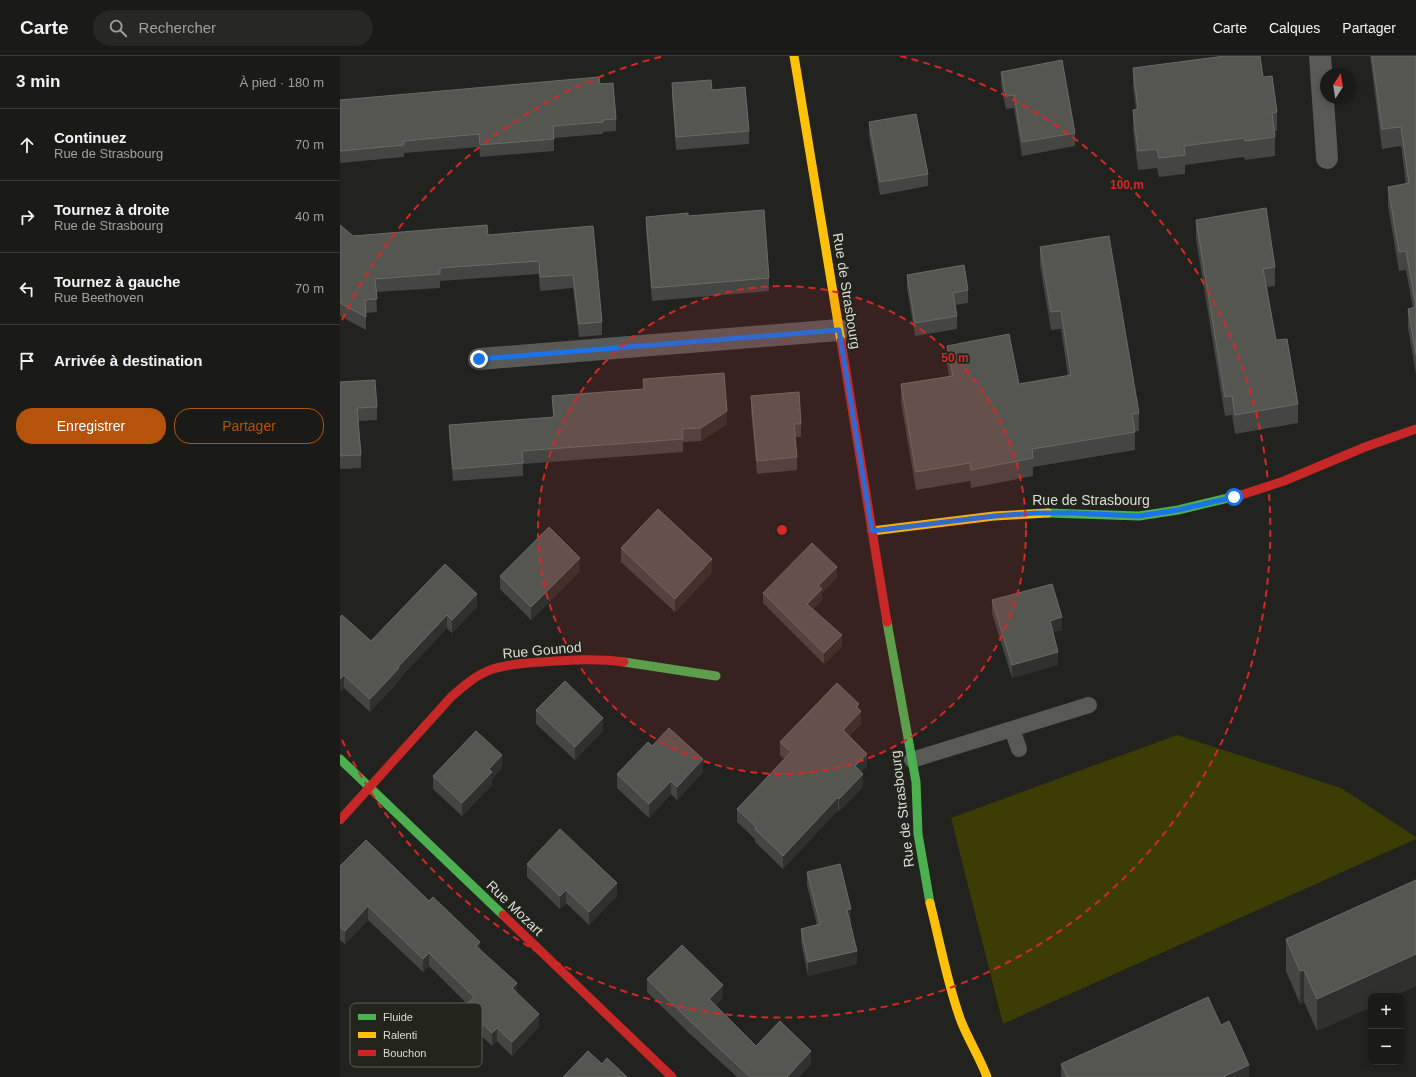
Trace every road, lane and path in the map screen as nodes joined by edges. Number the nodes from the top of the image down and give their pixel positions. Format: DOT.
graph roads {
  1 [pos="794,56"];
  2 [pos="1320,56"];
  3 [pos="1327,158"];
  4 [pos="839,330"];
  5 [pos="479,359"];
  6 [pos="1416,429"];
  7 [pos="872,531"];
  8 [pos="716,676"];
  9 [pos="1089,705"];
  10 [pos="1012,729"];
  11 [pos="1020,749"];
  12 [pos="340,759"];
  13 [pos="912,760"];
  14 [pos="370,788"];
  15 [pos="340,820"];
  16 [pos="672,1077"];
  17 [pos="988,1077"];
  1 -- 4 [label="street, Rue de Strasbourg"];
  2 -- 3 [label="street"];
  4 -- 5 [label="street"];
  4 -- 7 [label="street, Rue de Strasbourg"];
  6 -- 7 [label="street, Rue de Strasbourg"];
  7 -- 13 [label="street, Rue de Strasbourg"];
  8 -- 14 [label="street, Rue Gounod"];
  9 -- 10 [label="lane"];
  10 -- 11 [label="lane"];
  10 -- 13 [label="lane"];
  12 -- 14 [label="street, Rue Mozart"];
  13 -- 17 [label="street, Rue de Strasbourg"];
  14 -- 15 [label="street, Rue Gounod"];
  14 -- 16 [label="street, Rue Mozart"];
}
